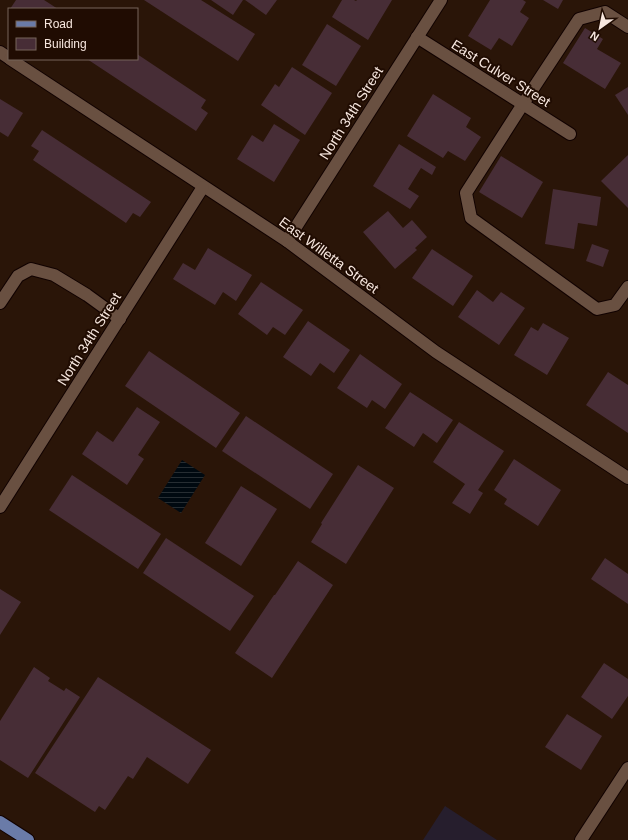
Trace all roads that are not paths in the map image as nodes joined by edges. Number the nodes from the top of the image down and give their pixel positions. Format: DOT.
graph roads {
  1 [pos="440,0"];
  2 [pos="628,27"];
  3 [pos="417,37"];
  4 [pos="12,60"];
  5 [pos="523,104"];
  6 [pos="570,134"];
  7 [pos="203,187"];
  8 [pos="287,241"];
  9 [pos="628,286"];
  10 [pos="0,303"];
  11 [pos="120,319"];
  12 [pos="628,478"];
  13 [pos="0,507"];
  14 [pos="626,776"];
  15 [pos="0,822"];
  16 [pos="28,840"];
  17 [pos="581,840"];
  1 -- 3 [label="street, North 34th Street"];
  2 -- 5 [label="street"];
  3 -- 5 [label="street, East Culver Street"];
  3 -- 8 [label="street, North 34th Street"];
  4 -- 7 [label="street, East Willetta Street"];
  5 -- 6 [label="street, East Culver Street"];
  5 -- 9 [label="street"];
  7 -- 8 [label="street, East Willetta Street"];
  7 -- 11 [label="street, North 34th Street"];
  8 -- 12 [label="street, East Willetta Street"];
  10 -- 11 [label="street"];
  11 -- 13 [label="street, North 34th Street"];
  14 -- 17 [label="street"];
  15 -- 16 [label="main road"];
}
